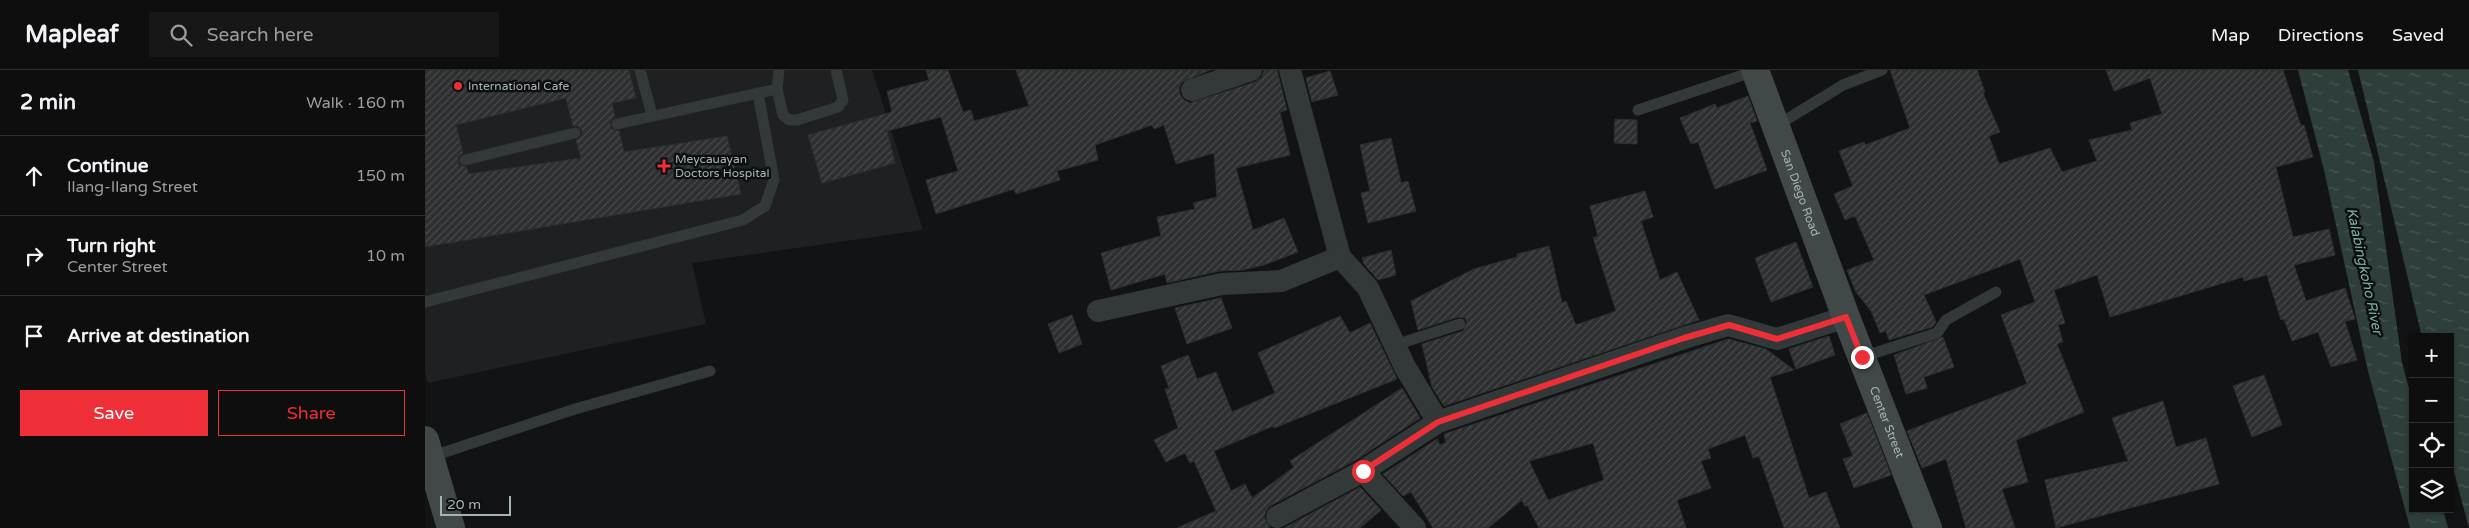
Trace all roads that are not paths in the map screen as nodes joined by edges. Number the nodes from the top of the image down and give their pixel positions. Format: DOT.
graph roads {
  1 [pos="640,70"];
  2 [pos="779,70"];
  3 [pos="836,70"];
  4 [pos="1251,70"];
  5 [pos="1290,70"];
  6 [pos="1755,70"];
  7 [pos="1882,70"];
  8 [pos="777,89"];
  9 [pos="1192,90"];
  10 [pos="758,93"];
  11 [pos="1638,110"];
  12 [pos="652,116"];
  13 [pos="617,124"];
  14 [pos="1775,127"];
  15 [pos="575,134"];
  16 [pos="465,160"];
  17 [pos="1340,257"];
  18 [pos="1996,292"];
  19 [pos="425,302"];
  20 [pos="1098,311"];
  21 [pos="1846,317"];
  22 [pos="1460,324"];
  23 [pos="1395,345"];
  24 [pos="1862,357"];
  25 [pos="710,371"];
  26 [pos="1438,422"];
  27 [pos="427,448"];
  28 [pos="1363,471"];
  29 [pos="1277,517"];
  30 [pos="451,528"];
  31 [pos="1415,528"];
  32 [pos="1928,528"];
  1 -- 12 [label="lane"];
  2 -- 8 [label="lane"];
  3 -- 8 [label="lane"];
  4 -- 9 [label="street"];
  5 -- 17 [label="street"];
  6 -- 11 [label="lane"];
  6 -- 14 [label="street, San Diego Road"];
  7 -- 14 [label="lane"];
  8 -- 10 [label="lane"];
  10 -- 12 [label="lane"];
  10 -- 19 [label="lane"];
  12 -- 13 [label="lane"];
  14 -- 21 [label="street, San Diego Road"];
  15 -- 16 [label="lane"];
  17 -- 20 [label="street"];
  17 -- 23 [label="street"];
  18 -- 24 [label="lane"];
  21 -- 24 [label="street, Center Street"];
  21 -- 26 [label="street"];
  22 -- 23 [label="lane"];
  23 -- 26 [label="street"];
  24 -- 32 [label="street, Center Street"];
  25 -- 27 [label="lane"];
  26 -- 28 [label="street"];
  27 -- 30 [label="street"];
  28 -- 29 [label="street"];
  28 -- 31 [label="street"];
}
